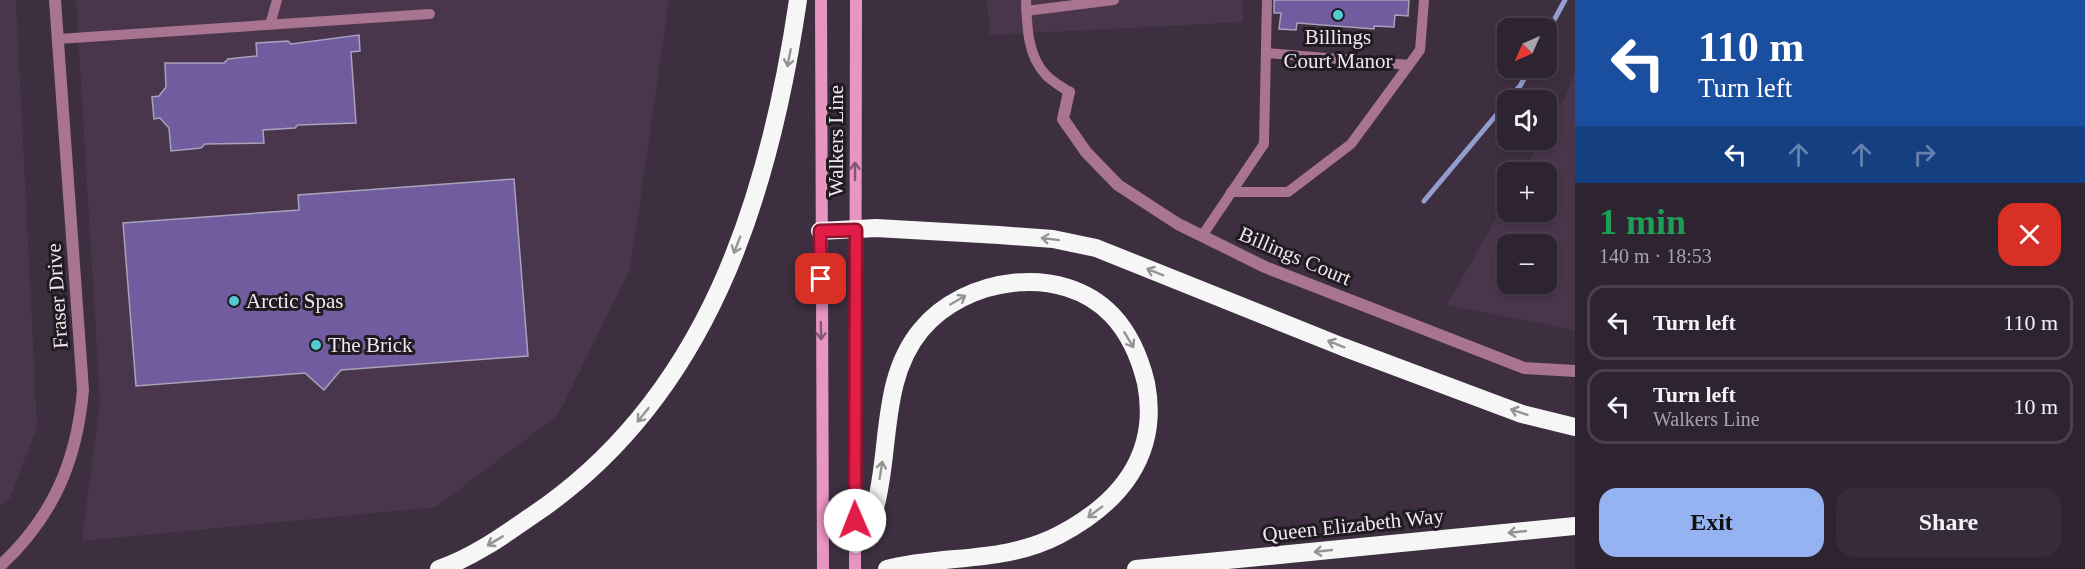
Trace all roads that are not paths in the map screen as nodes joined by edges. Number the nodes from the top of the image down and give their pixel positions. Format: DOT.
graph roads {
  1 [pos="55,0"];
  2 [pos="277,0"];
  3 [pos="798,0"];
  4 [pos="821,0"];
  5 [pos="856,0"];
  6 [pos="1114,0"];
  7 [pos="1267,0"];
  8 [pos="1424,0"];
  9 [pos="1026,5"];
  10 [pos="430,14"];
  11 [pos="270,25"];
  12 [pos="58,39"];
  13 [pos="1266,53"];
  14 [pos="1409,66"];
  15 [pos="1069,92"];
  16 [pos="1231,192"];
  17 [pos="856,230"];
  18 [pos="820,231"];
  19 [pos="1202,236"];
  20 [pos="1575,371"];
  21 [pos="1575,427"];
  22 [pos="1575,526"];
  23 [pos="856,543"];
  24 [pos="0,566"];
  25 [pos="439,569"];
  26 [pos="823,569"];
  27 [pos="855,569"];
  28 [pos="887,569"];
  29 [pos="1136,569"];
  1 -- 12 [label="street, Fraser Drive"];
  2 -- 11 [label="lane"];
  3 -- 25 [label="highway, one-way"];
  4 -- 18 [label="main road, Walkers Line"];
  17 -- 5 [label="main road, Walkers Line, one-way"];
  6 -- 9 [label="lane"];
  7 -- 13 [label="lane"];
  8 -- 14 [label="lane"];
  9 -- 15 [label="lane"];
  10 -- 11 [label="lane"];
  11 -- 12 [label="lane"];
  12 -- 24 [label="street, Fraser Drive"];
  13 -- 14 [label="lane"];
  13 -- 16 [label="lane"];
  14 -- 16 [label="lane"];
  15 -- 19 [label="street, Billings Court"];
  16 -- 19 [label="lane"];
  17 -- 18 [label="highway"];
  21 -- 17 [label="highway, one-way"];
  17 -- 23 [label="main road, Walkers Line"];
  18 -- 26 [label="main road, Walkers Line, one-way"];
  19 -- 20 [label="street, Billings Court"];
  22 -- 29 [label="highway, Queen Elizabeth Way, one-way"];
  23 -- 27 [label="main road, Walkers Line"];
  23 -- 28 [label="highway, one-way"];
}
